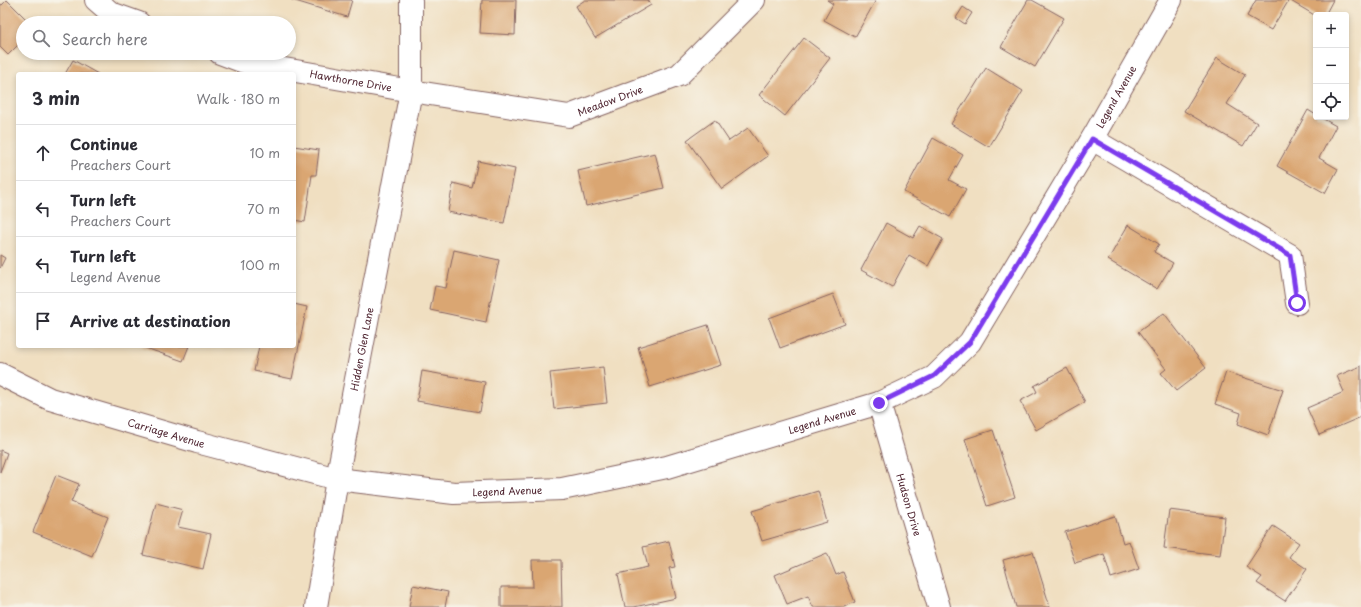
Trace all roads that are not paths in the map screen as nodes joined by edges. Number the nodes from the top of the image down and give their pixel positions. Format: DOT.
graph roads {
  1 [pos="96,0"];
  2 [pos="411,0"];
  3 [pos="754,0"];
  4 [pos="1171,0"];
  5 [pos="119,16"];
  6 [pos="239,60"];
  7 [pos="411,91"];
  8 [pos="1092,139"];
  9 [pos="1297,303"];
  10 [pos="0,374"];
  11 [pos="879,403"];
  12 [pos="337,479"];
  13 [pos="316,607"];
  14 [pos="939,607"];
  1 -- 5 [label="street"];
  2 -- 7 [label="street, Hidden Glen Lane"];
  3 -- 7 [label="street, Meadow Drive"];
  4 -- 8 [label="street, Legend Avenue"];
  6 -- 7 [label="street, Hawthorne Drive"];
  7 -- 12 [label="street, Hidden Glen Lane"];
  8 -- 9 [label="street"];
  8 -- 11 [label="street, Legend Avenue"];
  10 -- 12 [label="street, Carriage Avenue"];
  11 -- 12 [label="street, Legend Avenue"];
  11 -- 14 [label="street, Hudson Drive"];
  12 -- 13 [label="street, Hidden Glen Lane"];
}
